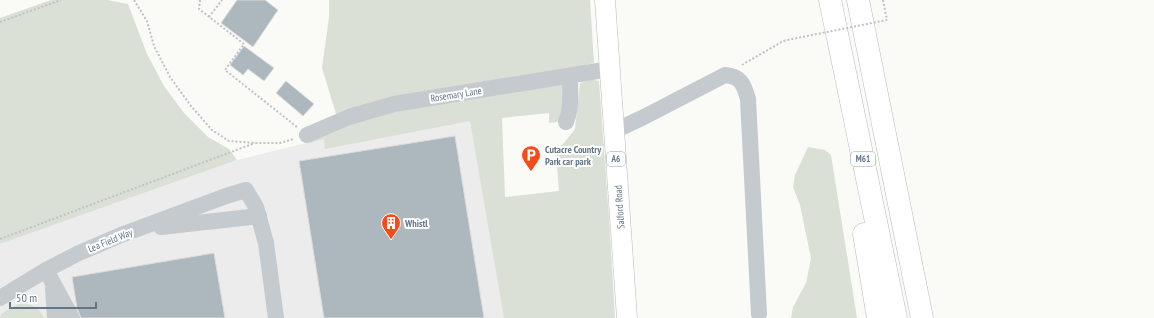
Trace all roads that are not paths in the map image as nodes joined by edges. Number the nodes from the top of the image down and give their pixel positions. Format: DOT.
graph roads {
  1 [pos="605,0"];
  2 [pos="858,0"];
  3 [pos="831,5"];
  4 [pos="610,69"];
  5 [pos="570,76"];
  6 [pos="566,122"];
  7 [pos="883,124"];
  8 [pos="614,131"];
  9 [pos="307,136"];
  10 [pos="259,216"];
  11 [pos="135,230"];
  12 [pos="50,276"];
  13 [pos="0,298"];
  14 [pos="759,314"];
  15 [pos="56,318"];
  16 [pos="72,318"];
  17 [pos="276,318"];
  18 [pos="627,318"];
  19 [pos="878,318"];
  20 [pos="896,318"];
  21 [pos="922,318"];
  22 [pos="936,318"];
  1 -- 4 [label="main road, Salford Road / A6"];
  2 -- 7 [label="highway, M61"];
  3 -- 19 [label="highway, M61"];
  3 -- 20 [label="highway, M61"];
  4 -- 5 [label="lane, Rosemary Lane"];
  4 -- 8 [label="main road, Salford Road / A6"];
  5 -- 6 [label="lane"];
  5 -- 9 [label="lane, Rosemary Lane"];
  7 -- 21 [label="highway, M61"];
  7 -- 22 [label="highway, M61"];
  8 -- 14 [label="lane"];
  8 -- 18 [label="main road, Salford Road / A6"];
  10 -- 11 [label="lane"];
  10 -- 11 [label="lane, Lea Field Way"];
  10 -- 17 [label="lane"];
  11 -- 12 [label="lane, Lea Field Way"];
  12 -- 13 [label="lane, Lea Field Way"];
  12 -- 15 [label="lane"];
  12 -- 16 [label="lane"];
}
